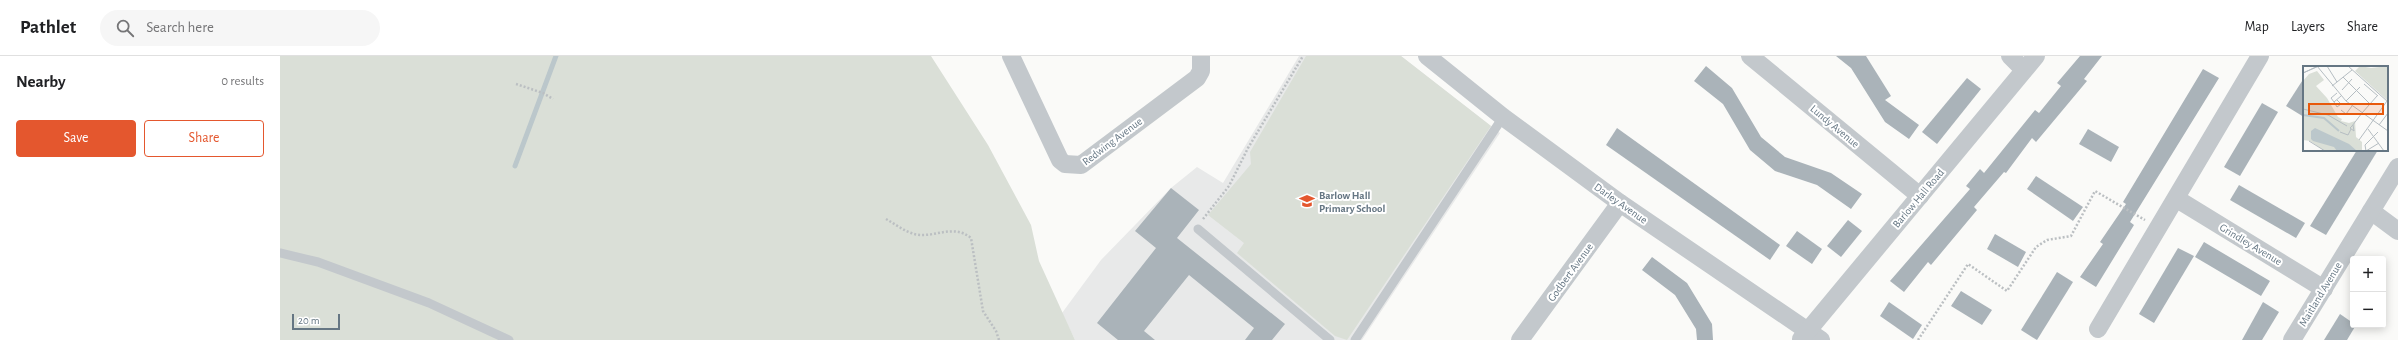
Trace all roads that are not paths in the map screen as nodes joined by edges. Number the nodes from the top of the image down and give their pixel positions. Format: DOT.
graph roads {
  1 [pos="1012,56"];
  2 [pos="1201,56"];
  3 [pos="1427,56"];
  4 [pos="1750,56"];
  5 [pos="2010,56"];
  6 [pos="2036,56"];
  7 [pos="2260,56"];
  8 [pos="2024,70"];
  9 [pos="1503,118"];
  10 [pos="2398,167"];
  11 [pos="1920,196"];
  12 [pos="2176,199"];
  13 [pos="1620,203"];
  14 [pos="2371,211"];
  15 [pos="1200,225"];
  16 [pos="2398,231"];
  17 [pos="280,253"];
  18 [pos="2324,289"];
  19 [pos="2098,329"];
  20 [pos="1810,337"];
  21 [pos="510,340"];
  22 [pos="1330,340"];
  23 [pos="1355,340"];
  24 [pos="1520,340"];
  25 [pos="2292,340"];
  1 -- 2 [label="street, Redwing Avenue"];
  3 -- 9 [label="street, Darley Avenue"];
  4 -- 11 [label="street, Lundy Avenue"];
  5 -- 8 [label="street"];
  6 -- 8 [label="street, Barlow Hall Road"];
  7 -- 12 [label="street"];
  8 -- 11 [label="street, Barlow Hall Road"];
  9 -- 13 [label="street, Darley Avenue"];
  9 -- 23 [label="lane"];
  10 -- 14 [label="street, Maitland Avenue"];
  11 -- 20 [label="street, Barlow Hall Road"];
  12 -- 18 [label="street, Grindley Avenue"];
  12 -- 19 [label="street"];
  13 -- 20 [label="street, Darley Avenue"];
  13 -- 24 [label="street, Godbert Avenue"];
  14 -- 16 [label="street"];
  14 -- 18 [label="street, Maitland Avenue"];
  15 -- 22 [label="lane"];
  17 -- 21 [label="lane"];
  18 -- 25 [label="street, Maitland Avenue"];
}
